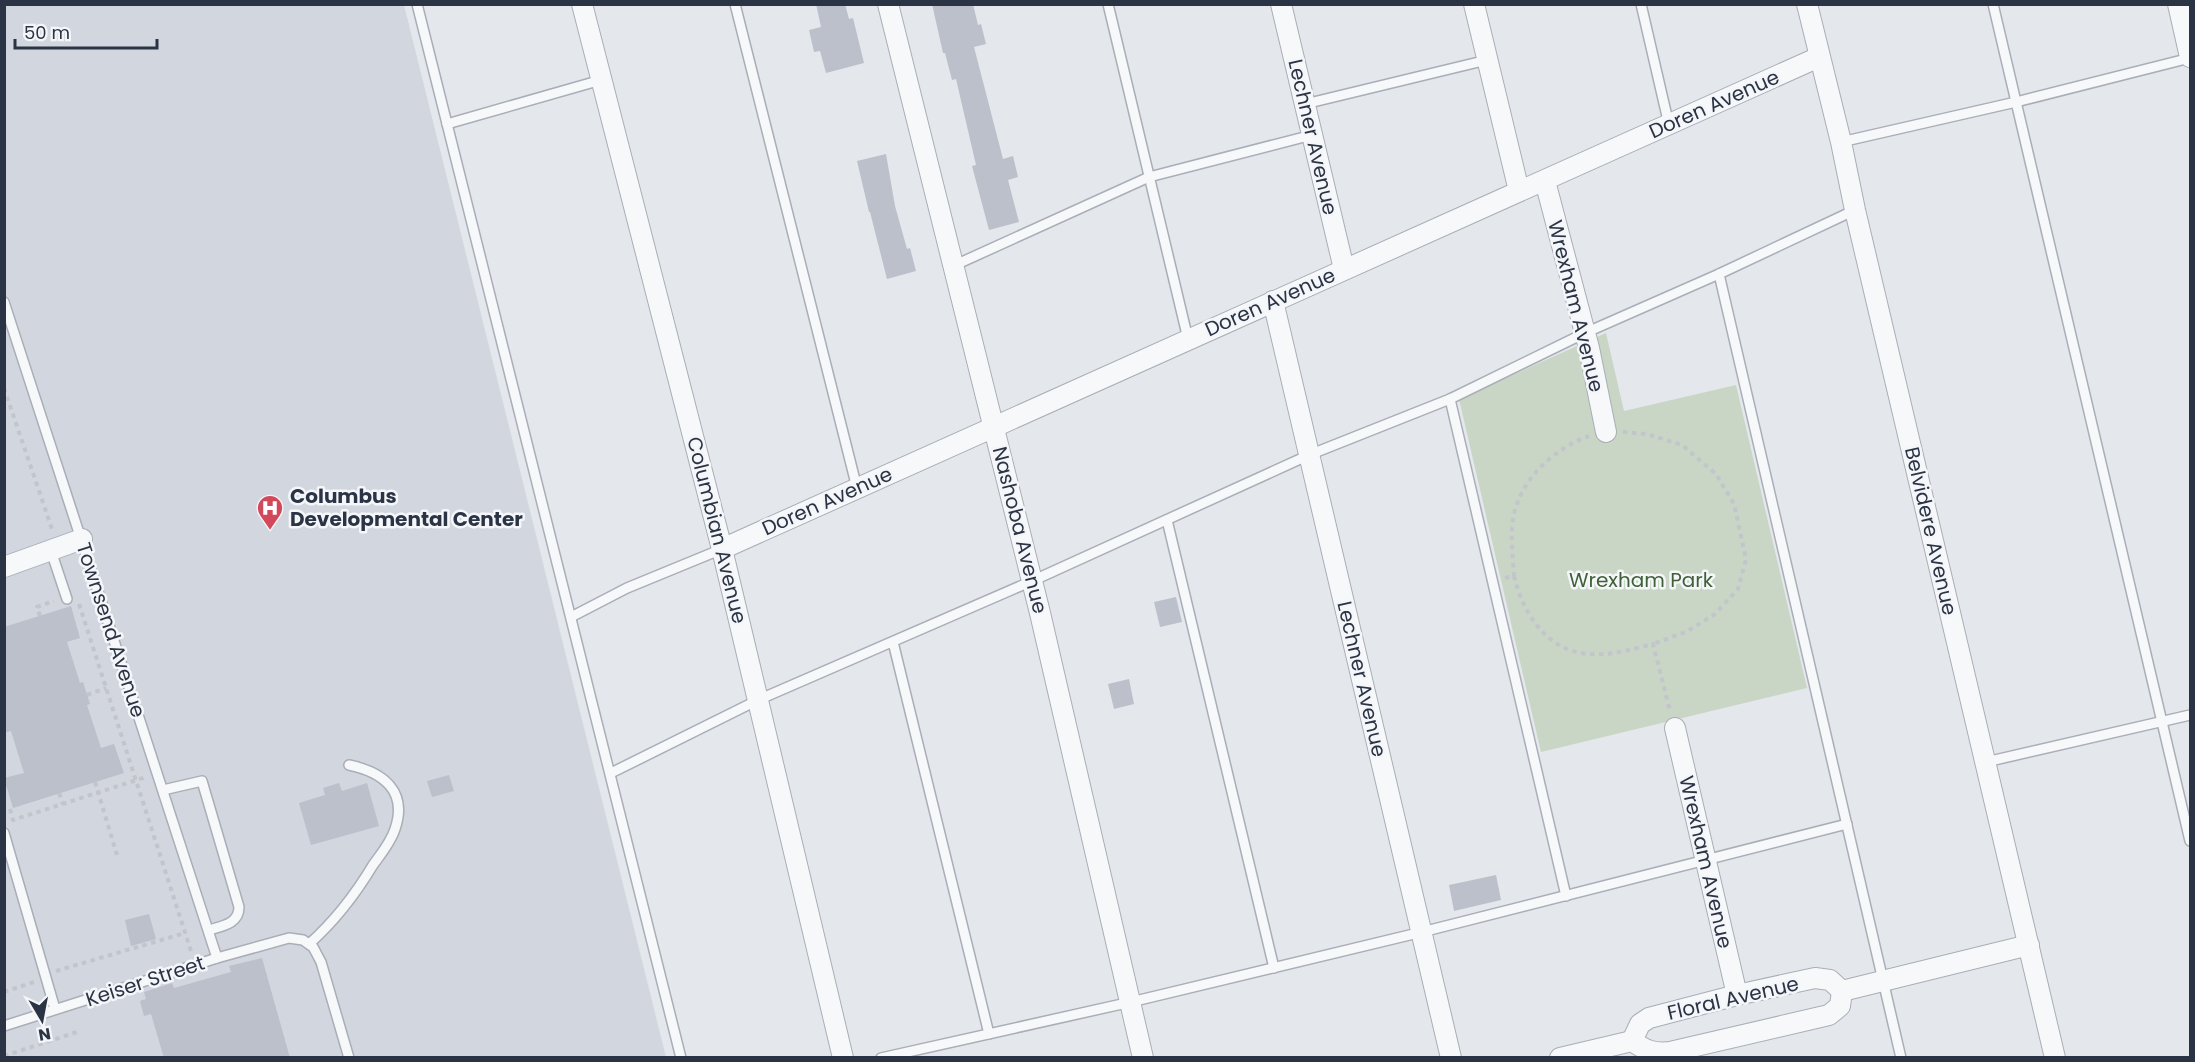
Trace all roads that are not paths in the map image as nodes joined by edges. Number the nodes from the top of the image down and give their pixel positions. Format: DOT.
graph roads {
  1 [pos="417,4"];
  2 [pos="582,4"];
  3 [pos="735,4"];
  4 [pos="888,4"];
  5 [pos="1107,4"];
  6 [pos="1281,4"];
  7 [pos="1474,4"];
  8 [pos="1641,4"];
  9 [pos="1807,4"];
  10 [pos="1993,4"];
  11 [pos="2178,4"];
  12 [pos="1819,57"];
  13 [pos="2190,57"];
  14 [pos="1487,60"];
  15 [pos="602,80"];
  16 [pos="2016,102"];
  17 [pos="1305,104"];
  18 [pos="447,124"];
  19 [pos="1669,125"];
  20 [pos="1312,135"];
  21 [pos="1841,142"];
  22 [pos="1149,177"];
  23 [pos="1545,181"];
  24 [pos="1519,191"];
  25 [pos="1855,210"];
  26 [pos="953,266"];
  27 [pos="1344,268"];
  28 [pos="1719,274"];
  29 [pos="1273,301"];
  30 [pos="4,302"];
  31 [pos="1585,333"];
  32 [pos="1188,339"];
  33 [pos="1450,399"];
  34 [pos="994,426"];
  35 [pos="1606,432"];
  36 [pos="1309,455"];
  37 [pos="857,488"];
  38 [pos="1167,520"];
  39 [pos="82,539"];
  40 [pos="55,549"];
  41 [pos="722,549"];
  42 [pos="4,567"];
  43 [pos="1032,581"];
  44 [pos="71,597"];
  45 [pos="571,616"];
  46 [pos="893,642"];
  47 [pos="758,700"];
  48 [pos="2190,715"];
  49 [pos="2162,722"];
  50 [pos="1675,728"];
  51 [pos="1986,762"];
  52 [pos="349,765"];
  53 [pos="611,773"];
  54 [pos="164,790"];
  55 [pos="1847,824"];
  56 [pos="4,833"];
  57 [pos="2190,841"];
  58 [pos="1705,860"];
  59 [pos="1566,896"];
  60 [pos="208,930"];
  61 [pos="1422,932"];
  62 [pos="309,944"];
  63 [pos="2029,945"];
  64 [pos="217,958"];
  65 [pos="1274,968"];
  66 [pos="1883,981"];
  67 [pos="1842,991"];
  68 [pos="1737,995"];
  69 [pos="1131,1002"];
  70 [pos="55,1010"];
  71 [pos="4,1026"];
  72 [pos="989,1034"];
  73 [pos="1632,1041"];
  74 [pos="349,1058"];
  75 [pos="681,1058"];
  76 [pos="843,1058"];
  77 [pos="880,1058"];
  78 [pos="1143,1058"];
  79 [pos="1451,1058"];
  80 [pos="1560,1058"];
  81 [pos="1901,1058"];
  82 [pos="2055,1058"];
  1 -- 18 [label="lane"];
  2 -- 15 [label="street, Columbian Avenue"];
  3 -- 37 [label="lane"];
  4 -- 26 [label="street, Nashoba Avenue"];
  5 -- 22 [label="lane"];
  6 -- 17 [label="street, Lechner Avenue"];
  7 -- 14 [label="street"];
  8 -- 19 [label="lane"];
  9 -- 12 [label="street, Belvidere Avenue"];
  10 -- 16 [label="lane"];
  11 -- 13 [label="street"];
  12 -- 19 [label="street, Doren Avenue"];
  12 -- 21 [label="street, Belvidere Avenue"];
  13 -- 16 [label="lane"];
  14 -- 17 [label="lane"];
  14 -- 24 [label="street"];
  15 -- 18 [label="lane"];
  15 -- 41 [label="street, Columbian Avenue"];
  16 -- 21 [label="lane"];
  16 -- 49 [label="lane"];
  17 -- 20 [label="street, Lechner Avenue"];
  18 -- 45 [label="lane"];
  19 -- 23 [label="street, Doren Avenue"];
  20 -- 22 [label="lane"];
  20 -- 27 [label="street, Lechner Avenue"];
  21 -- 25 [label="street, Belvidere Avenue"];
  22 -- 26 [label="lane"];
  22 -- 32 [label="lane"];
  23 -- 24 [label="street, Doren Avenue"];
  23 -- 31 [label="street, Wrexham Avenue"];
  24 -- 27 [label="street, Doren Avenue"];
  25 -- 28 [label="lane"];
  25 -- 51 [label="street, Belvidere Avenue"];
  26 -- 34 [label="street, Nashoba Avenue"];
  27 -- 29 [label="street, Doren Avenue"];
  28 -- 31 [label="lane"];
  28 -- 55 [label="lane"];
  29 -- 32 [label="street, Doren Avenue"];
  29 -- 36 [label="street, Lechner Avenue"];
  30 -- 39 [label="lane, Townsend Avenue"];
  31 -- 33 [label="lane"];
  31 -- 35 [label="street, Wrexham Avenue"];
  32 -- 34 [label="street, Doren Avenue"];
  33 -- 36 [label="lane"];
  33 -- 59 [label="lane"];
  34 -- 37 [label="street, Doren Avenue"];
  34 -- 43 [label="street, Nashoba Avenue"];
  36 -- 38 [label="lane"];
  36 -- 61 [label="street, Lechner Avenue"];
  37 -- 41 [label="street, Doren Avenue"];
  38 -- 43 [label="lane"];
  38 -- 65 [label="lane"];
  39 -- 40 [label="street"];
  39 -- 54 [label="lane, Townsend Avenue"];
  40 -- 42 [label="street"];
  40 -- 44 [label="lane"];
  41 -- 45 [label="lane"];
  41 -- 47 [label="street, Columbian Avenue"];
  43 -- 46 [label="lane"];
  43 -- 69 [label="street, Nashoba Avenue"];
  45 -- 53 [label="lane"];
  46 -- 47 [label="lane"];
  46 -- 72 [label="lane"];
  47 -- 53 [label="lane"];
  47 -- 76 [label="street, Columbian Avenue"];
  48 -- 49 [label="lane"];
  49 -- 51 [label="lane"];
  49 -- 57 [label="lane"];
  50 -- 58 [label="street, Wrexham Avenue"];
  51 -- 63 [label="street, Belvidere Avenue"];
  52 -- 62 [label="lane"];
  53 -- 75 [label="lane"];
  54 -- 60 [label="lane, Townsend Avenue"];
  54 -- 60 [label="lane"];
  55 -- 58 [label="lane"];
  55 -- 66 [label="lane"];
  56 -- 70 [label="lane"];
  58 -- 59 [label="lane"];
  58 -- 68 [label="street, Wrexham Avenue"];
  59 -- 61 [label="lane"];
  60 -- 64 [label="lane, Townsend Avenue"];
  61 -- 65 [label="lane"];
  61 -- 79 [label="street, Lechner Avenue"];
  62 -- 64 [label="lane, Keiser Street"];
  62 -- 74 [label="lane"];
  63 -- 66 [label="street"];
  63 -- 82 [label="street, Belvidere Avenue"];
  64 -- 70 [label="lane, Keiser Street"];
  65 -- 69 [label="lane"];
  66 -- 67 [label="street"];
  66 -- 81 [label="lane"];
  67 -- 68 [label="street, Floral Avenue"];
  67 -- 73 [label="street, Floral Avenue"];
  68 -- 73 [label="street, Floral Avenue"];
  69 -- 72 [label="lane"];
  69 -- 78 [label="street, Nashoba Avenue"];
  70 -- 71 [label="lane, Keiser Street"];
  72 -- 77 [label="lane"];
  73 -- 80 [label="street"];
}
